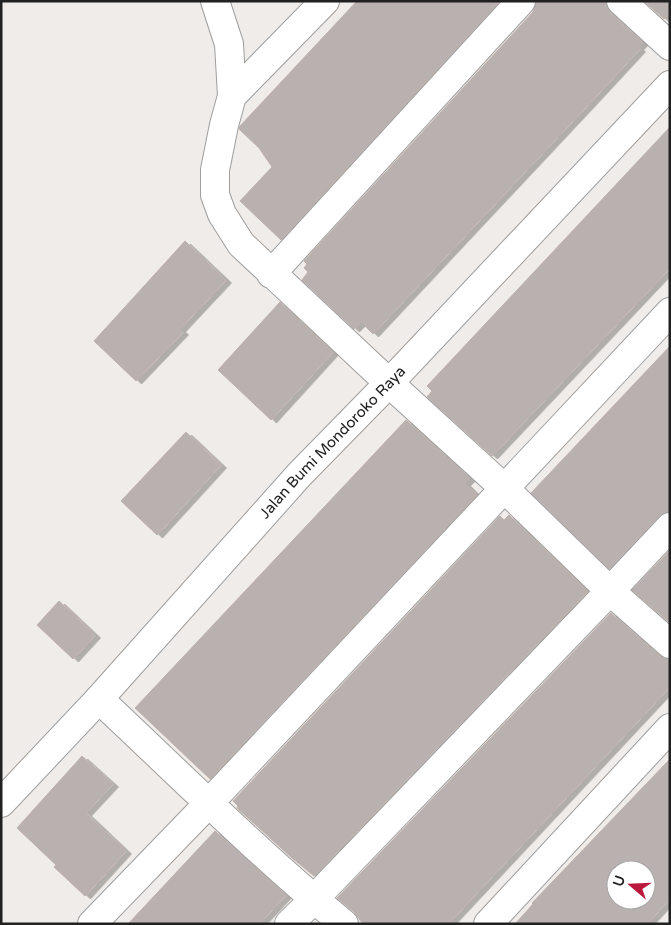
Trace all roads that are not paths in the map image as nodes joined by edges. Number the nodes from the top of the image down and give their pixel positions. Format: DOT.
graph roads {
  1 [pos="215,1"];
  2 [pos="325,1"];
  3 [pos="521,1"];
  4 [pos="621,1"];
  5 [pos="670,46"];
  6 [pos="670,85"];
  7 [pos="232,96"];
  8 [pos="271,274"];
  9 [pos="670,312"];
  10 [pos="389,383"];
  11 [pos="504,488"];
  12 [pos="670,527"];
  13 [pos="610,591"];
  14 [pos="670,644"];
  15 [pos="99,700"];
  16 [pos="670,728"];
  17 [pos="1,803"];
  18 [pos="209,803"];
  19 [pos="314,899"];
  20 [pos="92,924"];
  21 [pos="289,924"];
  22 [pos="344,924"];
  23 [pos="488,924"];
  1 -- 7 [label="street"];
  2 -- 7 [label="street"];
  3 -- 8 [label="street"];
  4 -- 5 [label="street"];
  6 -- 10 [label="street, Jalan Bumi Mondoroko Raya"];
  7 -- 8 [label="street"];
  8 -- 10 [label="street"];
  9 -- 11 [label="street"];
  10 -- 11 [label="street"];
  10 -- 15 [label="street, Jalan Bumi Mondoroko Raya"];
  11 -- 13 [label="street"];
  11 -- 18 [label="street"];
  12 -- 13 [label="street"];
  13 -- 14 [label="street"];
  13 -- 19 [label="street"];
  15 -- 17 [label="street, Jalan Bumi Mondoroko Raya"];
  15 -- 18 [label="street"];
  16 -- 23 [label="street"];
  18 -- 19 [label="street"];
  18 -- 20 [label="street"];
  19 -- 21 [label="street"];
  19 -- 22 [label="street"];
}
